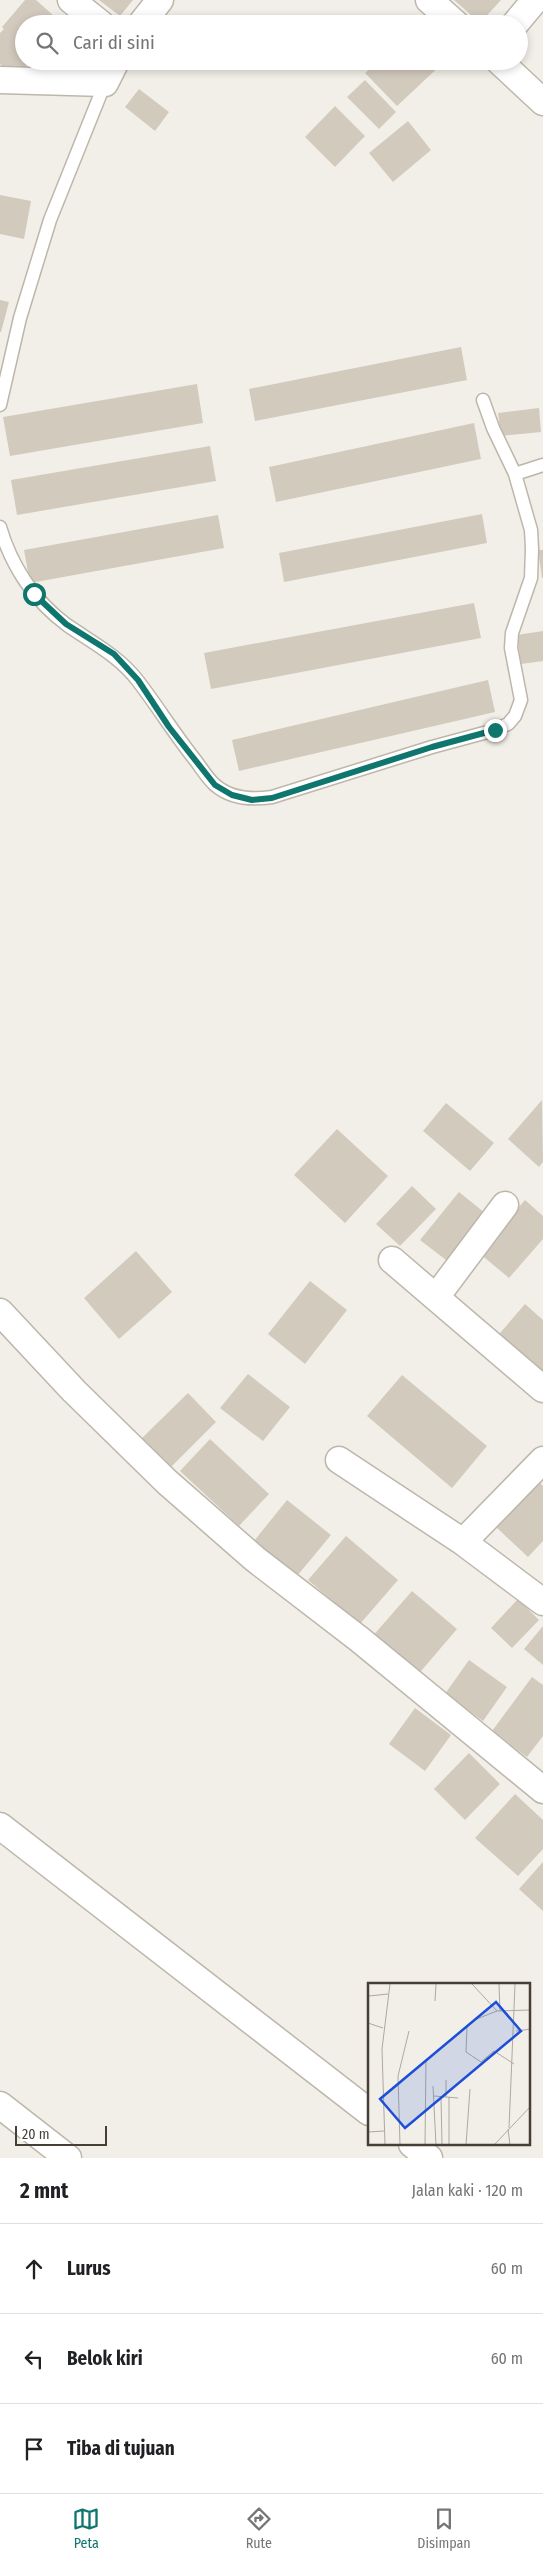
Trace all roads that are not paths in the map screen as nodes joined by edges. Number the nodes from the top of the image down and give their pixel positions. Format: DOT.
graph roads {
  1 [pos="71,0"];
  2 [pos="160,0"];
  3 [pos="429,0"];
  4 [pos="535,0"];
  5 [pos="90,15"];
  6 [pos="148,15"];
  7 [pos="446,15"];
  8 [pos="522,15"];
  9 [pos="509,70"];
  10 [pos="110,72"];
  11 [pos="0,80"];
  12 [pos="543,102"];
  13 [pos="483,400"];
  14 [pos="0,405"];
  15 [pos="543,465"];
  16 [pos="515,474"];
  17 [pos="0,527"];
  18 [pos="505,1205"];
  19 [pos="392,1260"];
  20 [pos="436,1297"];
  21 [pos="0,1312"];
  22 [pos="543,1389"];
  23 [pos="339,1460"];
  24 [pos="540,1467"];
  25 [pos="463,1542"];
  26 [pos="543,1602"];
  27 [pos="543,1790"];
  28 [pos="0,1826"];
  29 [pos="0,2105"];
  30 [pos="368,2111"];
  31 [pos="414,2146"];
  32 [pos="68,2158"];
  33 [pos="429,2158"];
  1 -- 5 [label="street"];
  2 -- 6 [label="street"];
  3 -- 7 [label="street"];
  4 -- 8 [label="street"];
  9 -- 12 [label="street"];
  10 -- 11 [label="street"];
  10 -- 14 [label="lane"];
  13 -- 16 [label="lane"];
  15 -- 16 [label="lane"];
  16 -- 17 [label="lane"];
  18 -- 20 [label="street"];
  19 -- 20 [label="street"];
  20 -- 22 [label="street"];
  21 -- 27 [label="street"];
  23 -- 25 [label="street"];
  24 -- 25 [label="street"];
  25 -- 26 [label="street"];
  28 -- 30 [label="street"];
  29 -- 32 [label="street"];
  31 -- 33 [label="street"];
}
